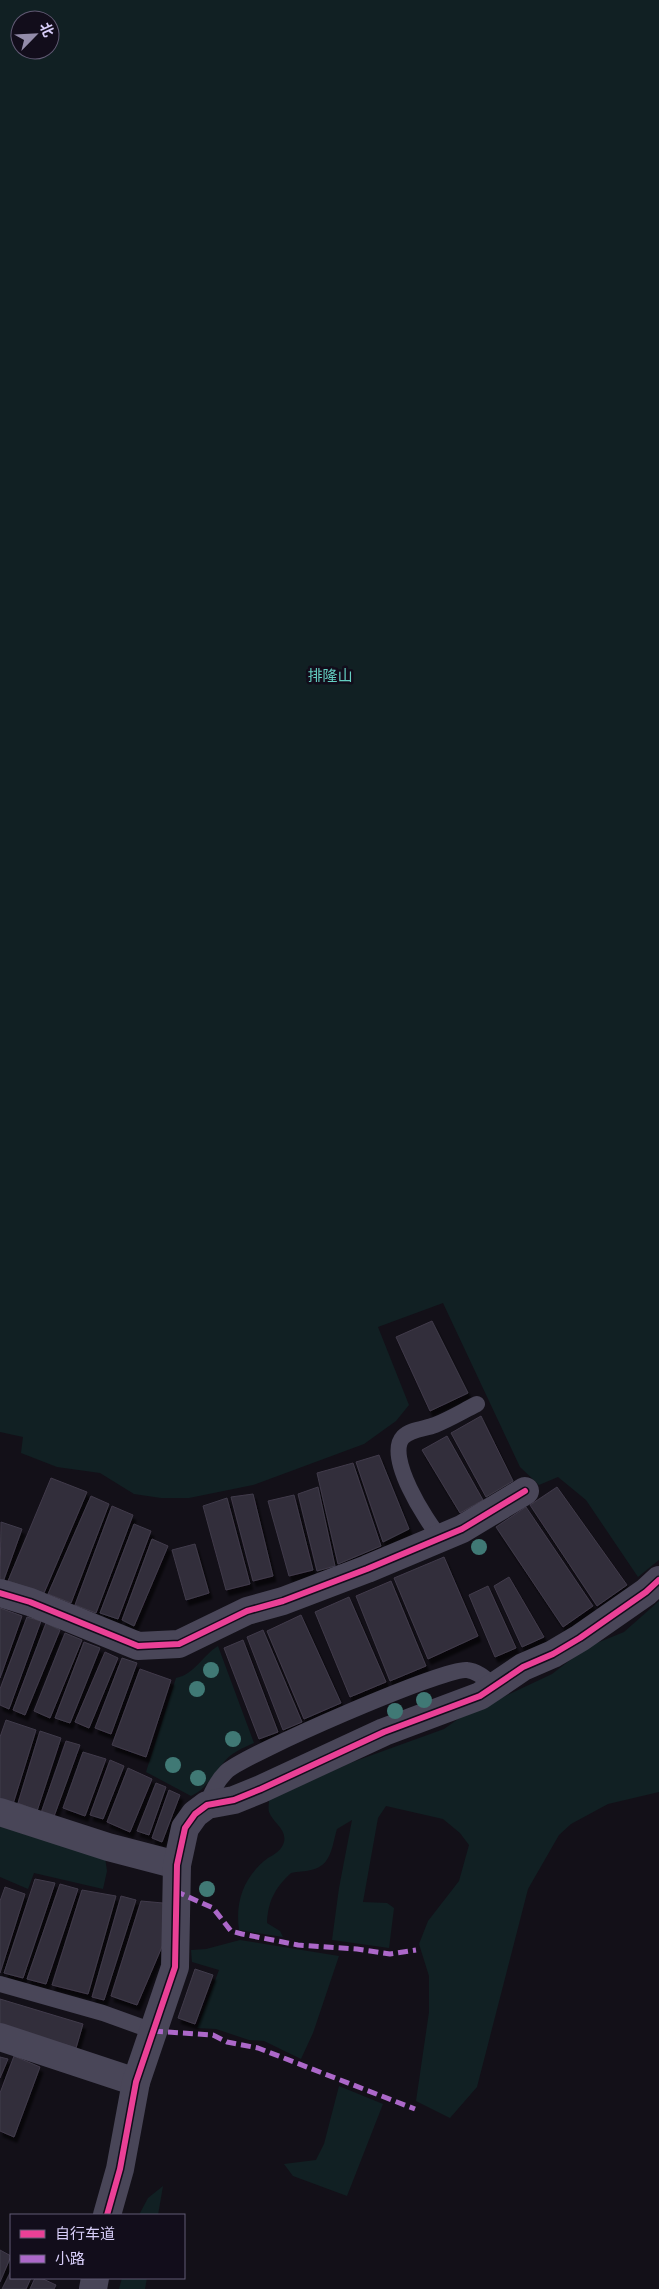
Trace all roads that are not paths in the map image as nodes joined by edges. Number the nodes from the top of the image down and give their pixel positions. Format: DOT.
graph roads {
  1 [pos="477,1404"];
  2 [pos="525,1491"];
  3 [pos="440,1538"];
  4 [pos="659,1580"];
  5 [pos="0,1593"];
  6 [pos="0,1812"];
  7 [pos="177,1865"];
  8 [pos="0,1984"];
  9 [pos="152,2031"];
  10 [pos="0,2037"];
  11 [pos="136,2082"];
  12 [pos="107,2214"];
  1 -- 3 [label="lane"];
  2 -- 3 [label="street"];
  3 -- 5 [label="street"];
  4 -- 7 [label="street"];
  6 -- 7 [label="street"];
  7 -- 9 [label="street"];
  8 -- 9 [label="lane"];
  9 -- 11 [label="street"];
  10 -- 11 [label="street"];
  11 -- 12 [label="street"];
}
